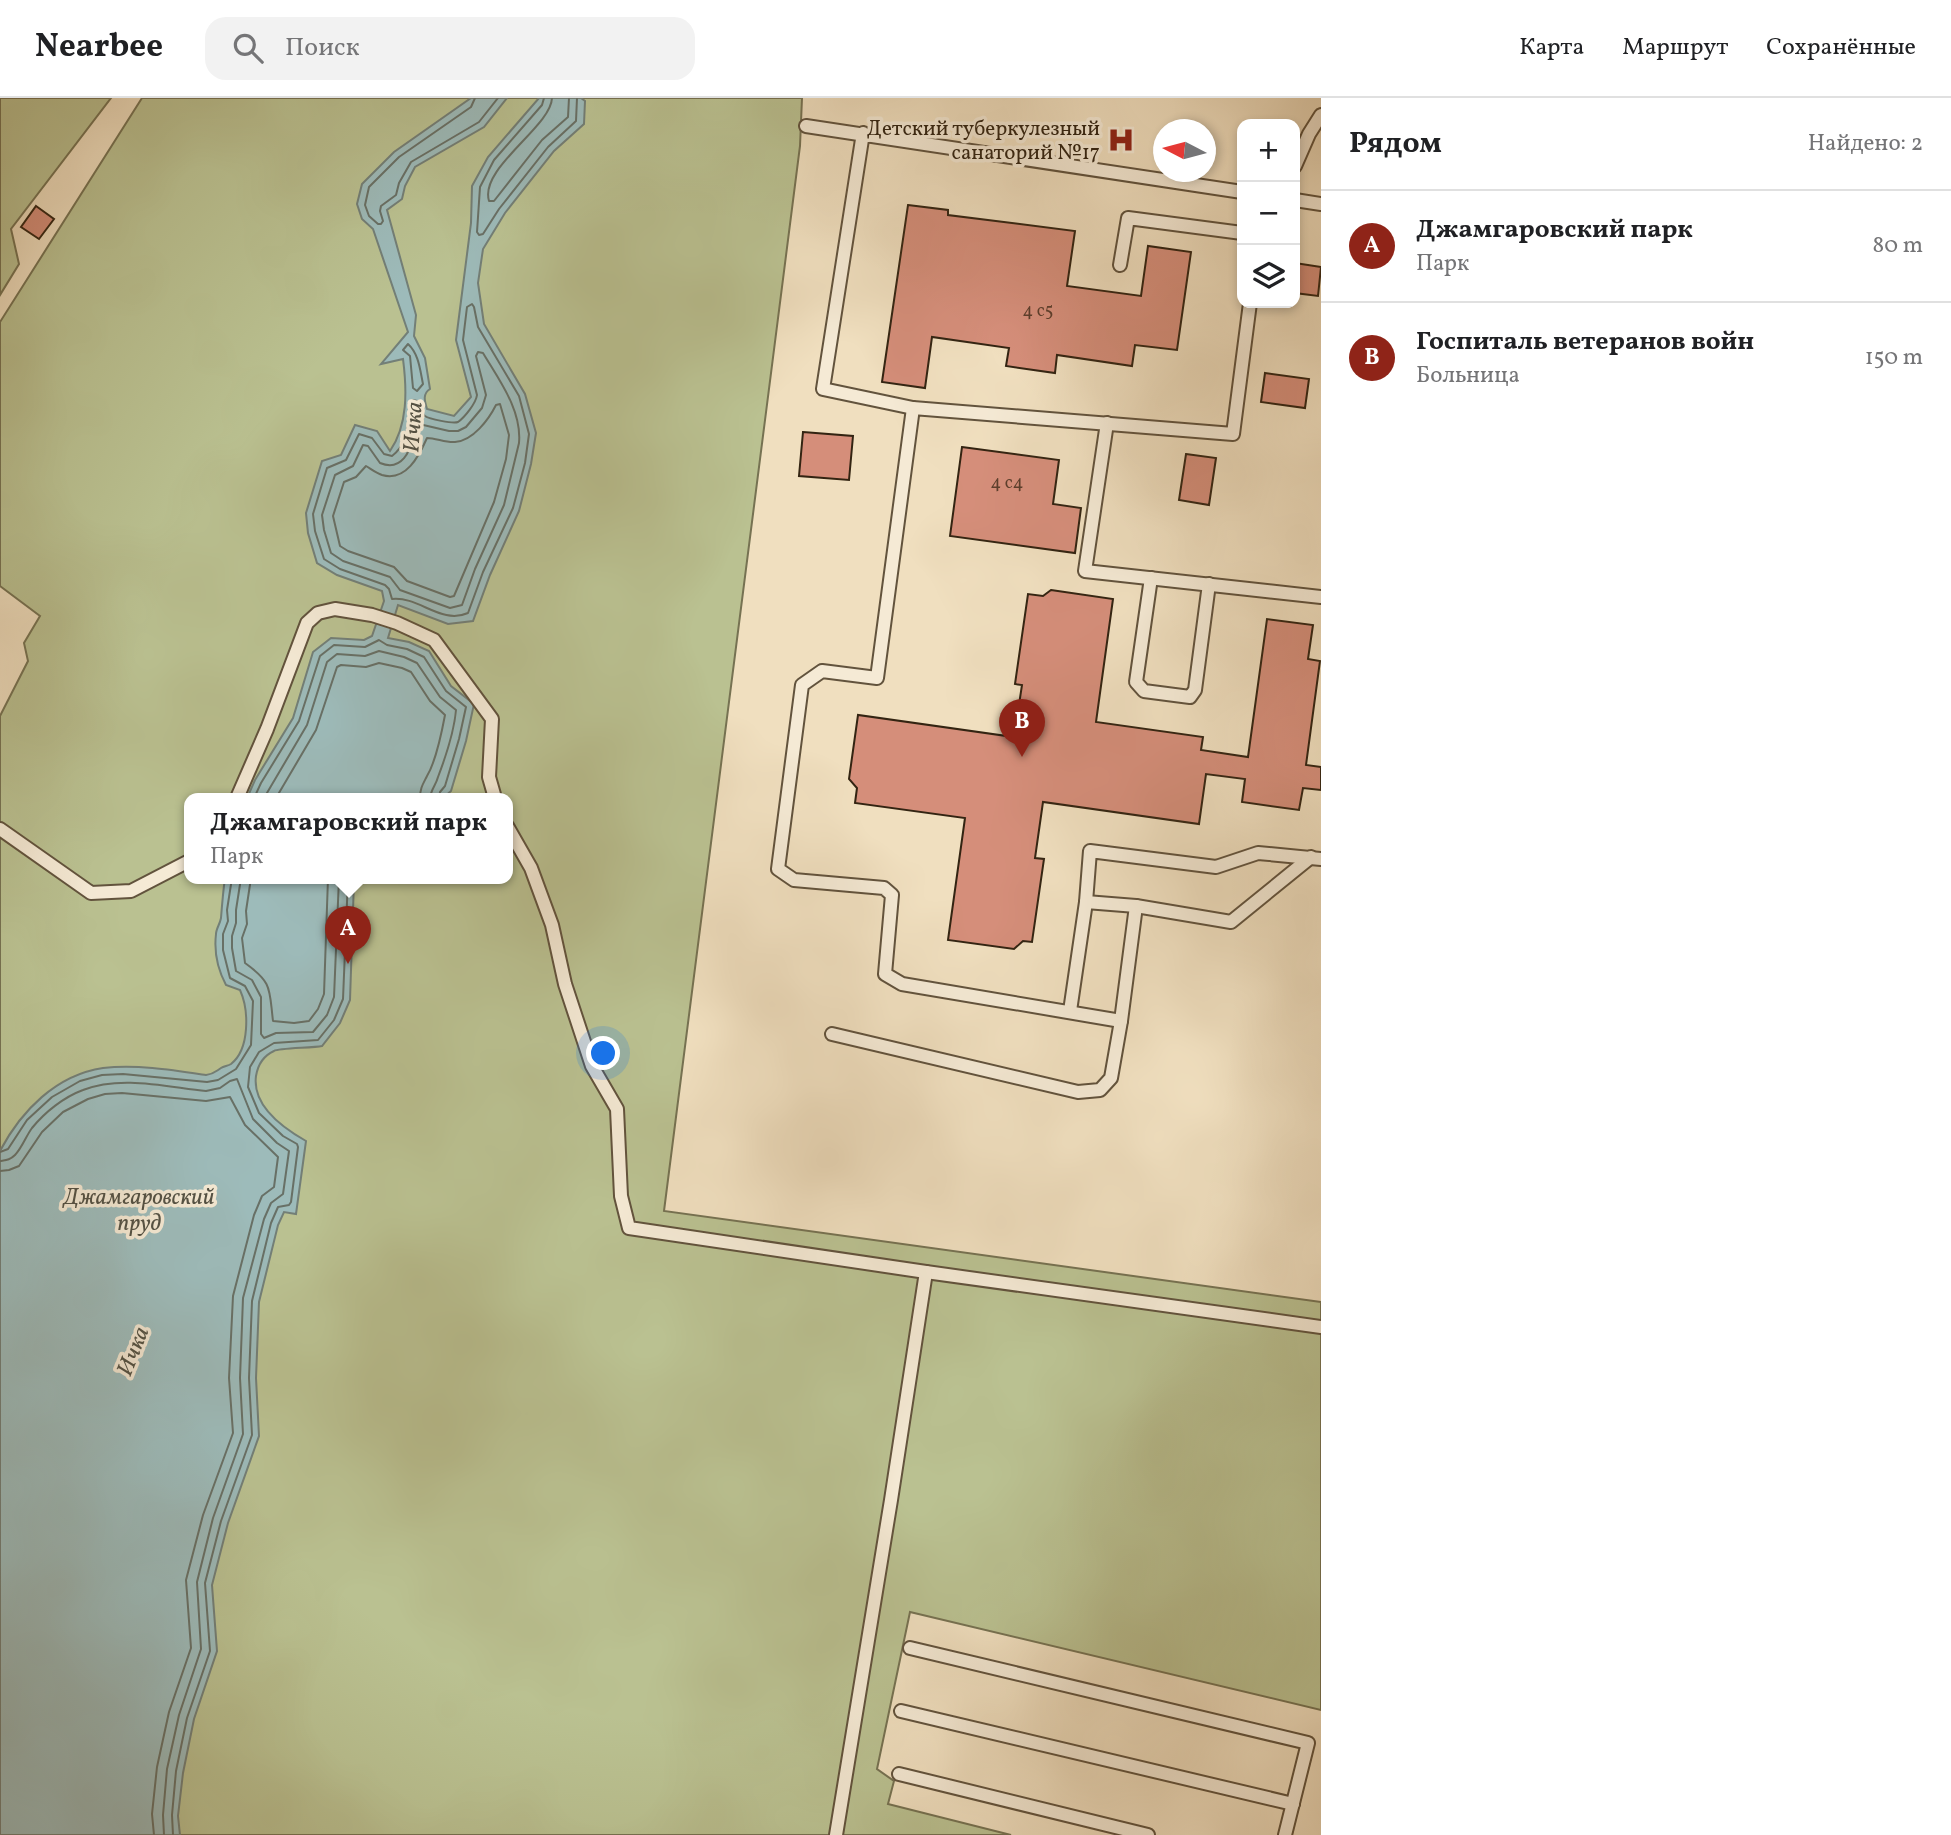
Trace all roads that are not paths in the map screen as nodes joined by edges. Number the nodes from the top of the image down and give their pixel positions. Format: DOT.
graph roads {
  1 [pos="1321,115"];
  2 [pos="806,125"];
  3 [pos="863,133"];
  4 [pos="1300,155"];
  5 [pos="1237,191"];
  6 [pos="1300,201"];
  7 [pos="1321,204"];
  8 [pos="1237,232"];
  9 [pos="1120,265"];
  10 [pos="1249,308"];
  11 [pos="914,408"];
  12 [pos="1107,423"];
  13 [pos="1151,578"];
  14 [pos="1209,584"];
  15 [pos="1321,597"];
  16 [pos="239,793"];
  17 [pos="494,793"];
  18 [pos="0,829"];
  19 [pos="513,837"];
  20 [pos="1316,858"];
  21 [pos="184,864"];
  22 [pos="1086,902"];
  23 [pos="1136,906"];
  24 [pos="1070,1011"];
  25 [pos="1121,1021"];
  26 [pos="832,1034"];
  27 [pos="926,1272"];
  28 [pos="1321,1326"];
  29 [pos="910,1648"];
  30 [pos="901,1711"];
  31 [pos="899,1774"];
  32 [pos="1293,1804"];
  33 [pos="836,1835"];
  34 [pos="1148,1835"];
  35 [pos="1285,1835"];
  1 -- 4 [label="lane"];
  2 -- 3 [label="lane"];
  3 -- 5 [label="lane"];
  3 -- 11 [label="lane"];
  6 -- 7 [label="lane"];
  8 -- 9 [label="lane"];
  10 -- 12 [label="lane"];
  11 -- 12 [label="lane"];
  11 -- 24 [label="lane"];
  12 -- 13 [label="lane"];
  13 -- 14 [label="lane"];
  13 -- 14 [label="lane"];
  14 -- 15 [label="lane"];
  16 -- 17 [label="lane"];
  18 -- 21 [label="lane"];
  19 -- 27 [label="lane"];
  20 -- 22 [label="lane"];
  20 -- 23 [label="lane"];
  22 -- 23 [label="lane"];
  22 -- 24 [label="lane"];
  23 -- 25 [label="lane"];
  24 -- 25 [label="lane"];
  25 -- 26 [label="lane"];
  27 -- 28 [label="lane"];
  27 -- 33 [label="lane"];
  29 -- 32 [label="lane"];
  30 -- 32 [label="lane"];
  31 -- 34 [label="lane"];
  32 -- 35 [label="lane"];
}
